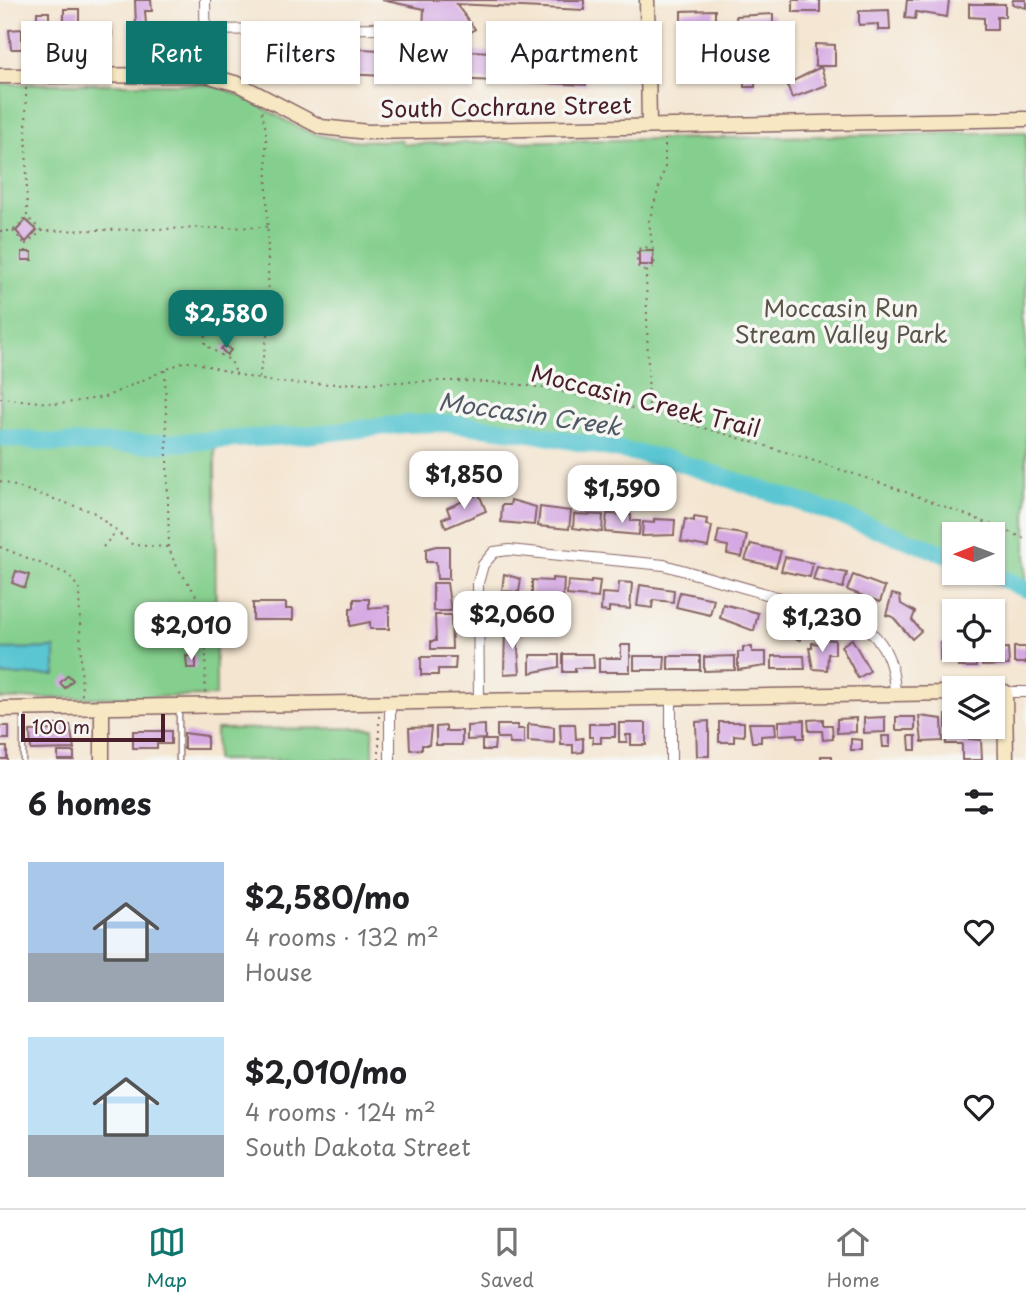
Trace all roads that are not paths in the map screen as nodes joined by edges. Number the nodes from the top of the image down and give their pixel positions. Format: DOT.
graph roads {
  1 [pos="205,0"];
  2 [pos="647,0"];
  3 [pos="205,21"];
  4 [pos="374,28"];
  5 [pos="227,30"];
  6 [pos="126,75"];
  7 [pos="0,76"];
  8 [pos="227,81"];
  9 [pos="1026,119"];
  10 [pos="649,125"];
  11 [pos="1005,692"];
  12 [pos="1026,692"];
  13 [pos="942,694"];
  14 [pos="895,695"];
  15 [pos="671,699"];
  16 [pos="479,702"];
  17 [pos="384,704"];
  18 [pos="179,707"];
  19 [pos="102,708"];
  20 [pos="0,709"];
  21 [pos="23,709"];
  22 [pos="1004,739"];
  23 [pos="23,760"];
  24 [pos="102,760"];
  25 [pos="179,760"];
  26 [pos="390,760"];
  27 [pos="671,760"];
  28 [pos="1006,760"];
  1 -- 3 [label="street"];
  2 -- 10 [label="street"];
  4 -- 5 [label="street"];
  6 -- 7 [label="street, South Cochrane Street"];
  8 -- 10 [label="street, South Cochrane Street"];
  9 -- 10 [label="street, South Cochrane Street"];
  11 -- 12 [label="street"];
  13 -- 14 [label="street"];
  14 -- 15 [label="street"];
  14 -- 16 [label="street"];
  15 -- 16 [label="street"];
  15 -- 27 [label="street"];
  16 -- 17 [label="street"];
  17 -- 18 [label="street"];
  17 -- 26 [label="street"];
  18 -- 19 [label="street"];
  18 -- 25 [label="lane"];
  19 -- 21 [label="street"];
  19 -- 24 [label="street"];
  20 -- 21 [label="street"];
  21 -- 23 [label="lane"];
  22 -- 28 [label="street"];
}
